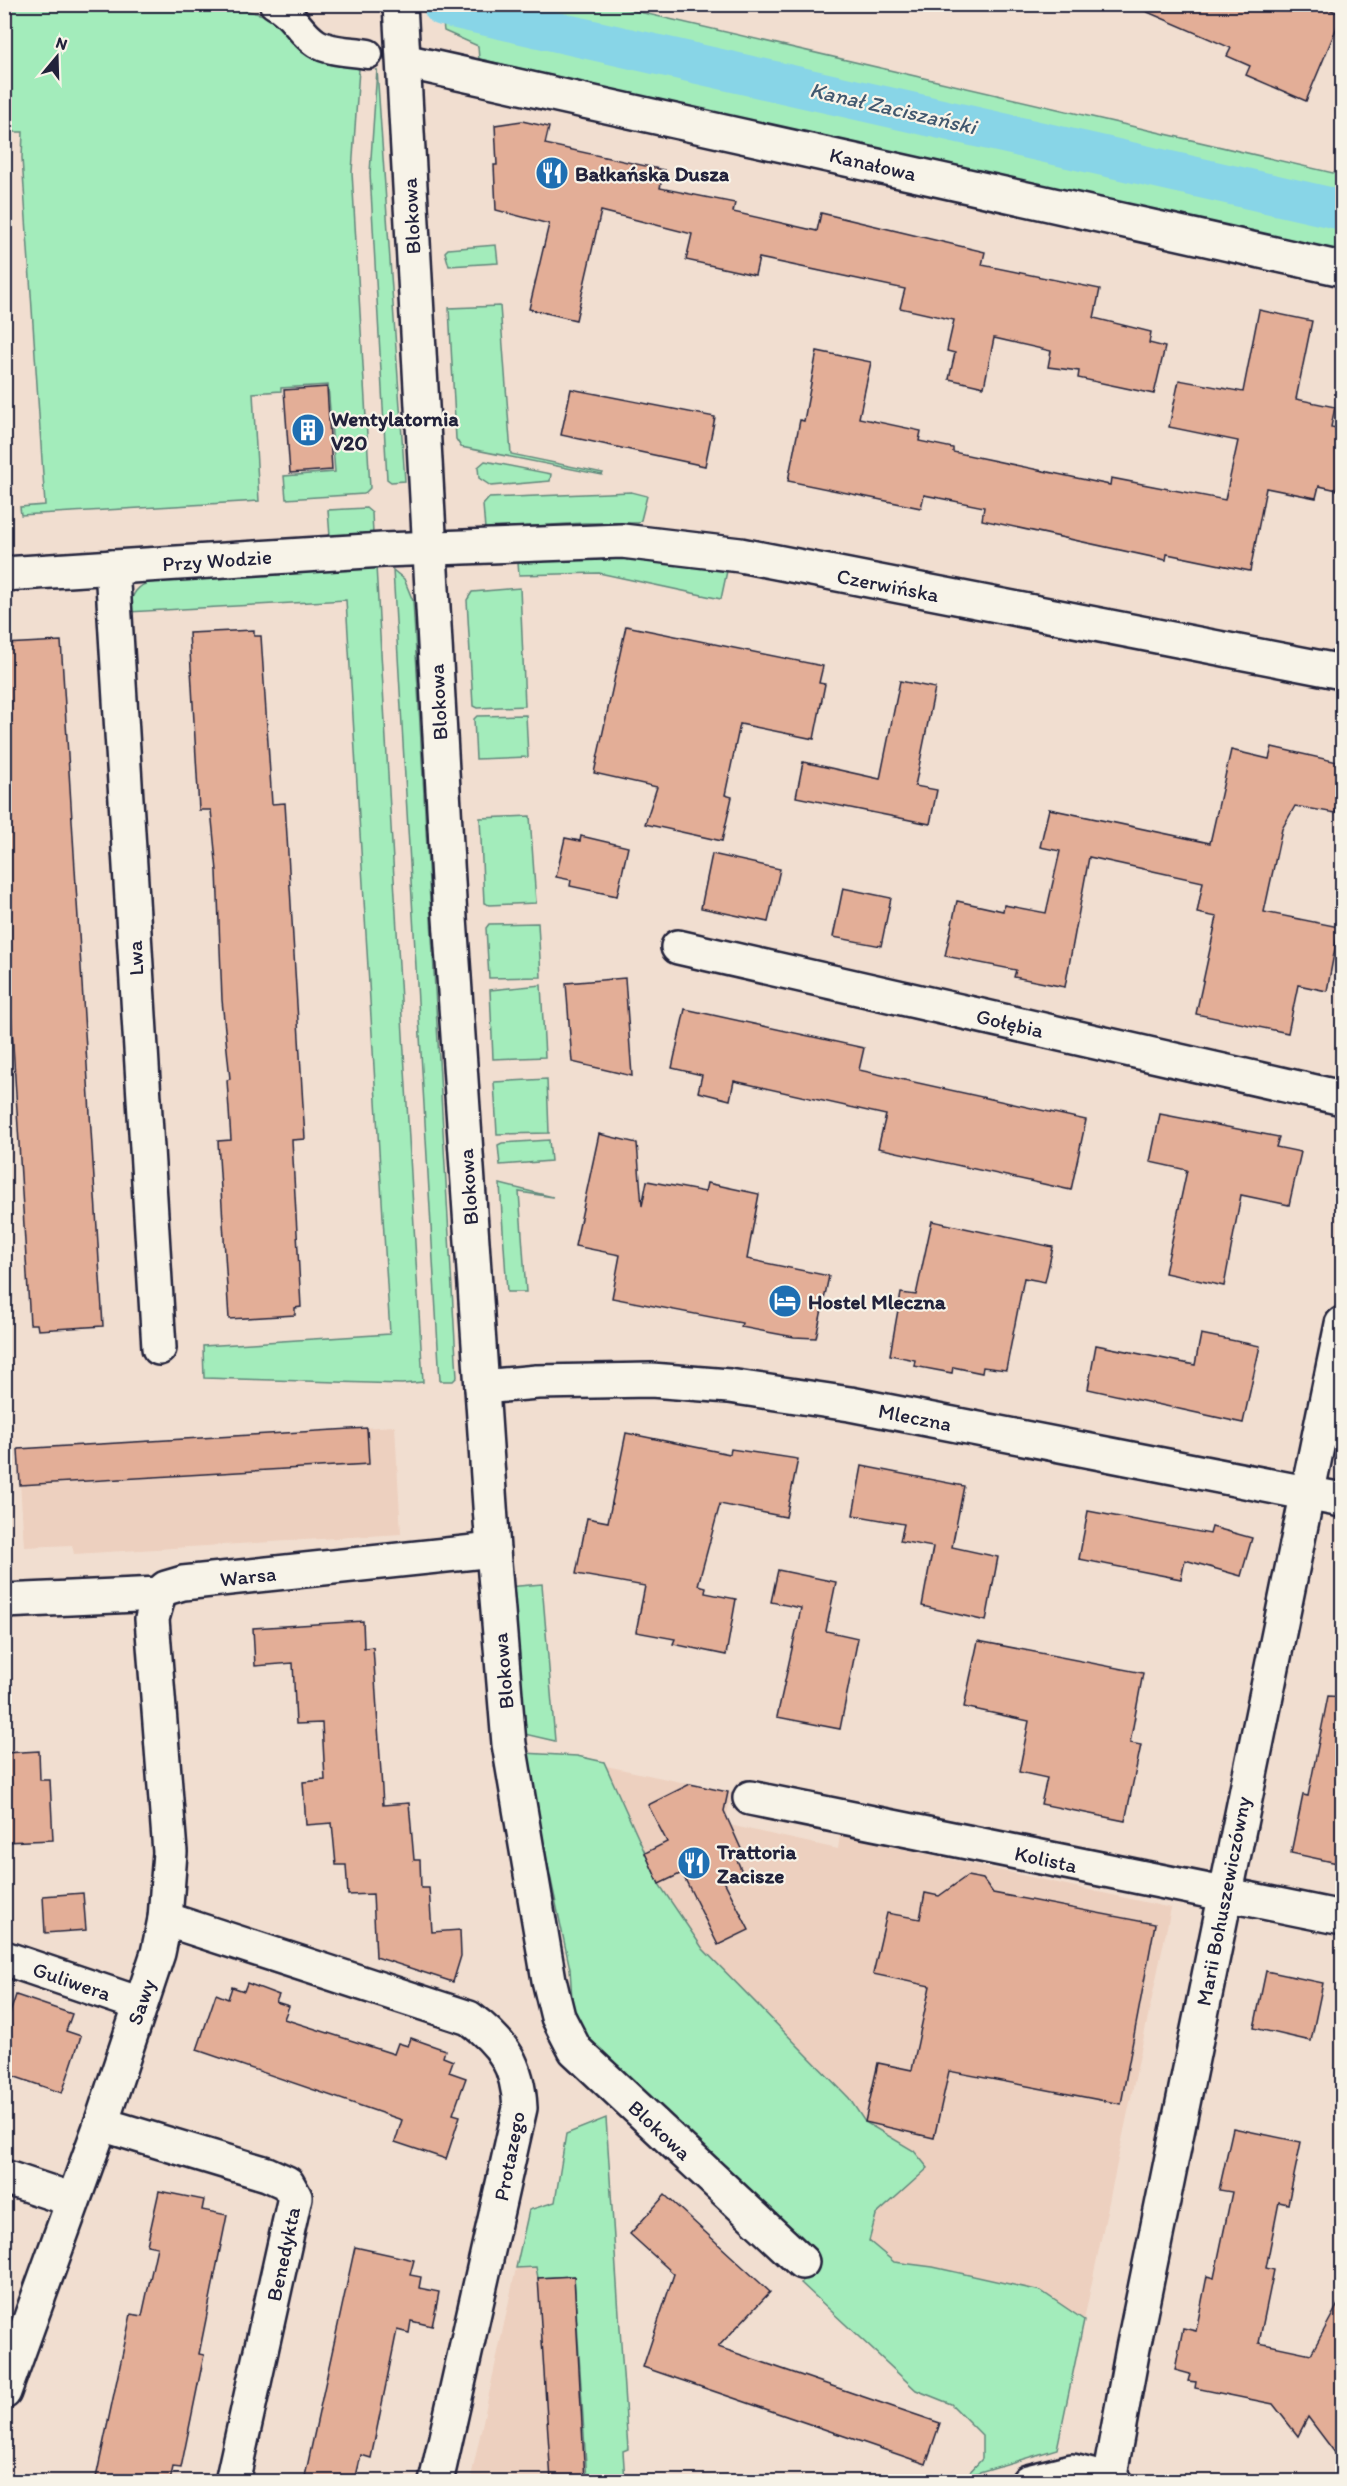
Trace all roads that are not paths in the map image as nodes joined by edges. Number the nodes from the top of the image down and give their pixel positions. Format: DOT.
graph roads {
  1 [pos="274,4"];
  2 [pos="400,4"];
  3 [pos="369,54"];
  4 [pos="404,61"];
  5 [pos="1342,270"];
  6 [pos="430,549"];
  7 [pos="112,567"];
  8 [pos="4,574"];
  9 [pos="1342,672"];
  10 [pos="678,948"];
  11 [pos="1342,1098"];
  12 [pos="1342,1324"];
  13 [pos="159,1348"];
  14 [pos="482,1387"];
  15 [pos="1307,1493"];
  16 [pos="1342,1500"];
  17 [pos="493,1550"];
  18 [pos="159,1594"];
  19 [pos="4,1601"];
  20 [pos="750,1798"];
  21 [pos="1225,1892"];
  22 [pos="1342,1918"];
  23 [pos="165,1919"];
  24 [pos="4,1958"];
  25 [pos="140,2004"];
  26 [pos="101,2124"];
  27 [pos="4,2176"];
  28 [pos="73,2200"];
  29 [pos="802,2262"];
  30 [pos="5,2387"];
  31 [pos="232,2481"];
  32 [pos="436,2481"];
  33 [pos="1028,2481"];
  34 [pos="1112,2481"];
  1 -- 3 [label="street"];
  2 -- 4 [label="street, Blokowa"];
  4 -- 5 [label="street, Kanałowa"];
  4 -- 6 [label="street, Blokowa"];
  6 -- 7 [label="street, Przy Wodzie"];
  6 -- 9 [label="street, Czerwińska"];
  6 -- 14 [label="street, Blokowa"];
  7 -- 8 [label="street, Przy Wodzie"];
  7 -- 13 [label="street, Lwa"];
  10 -- 11 [label="street, Gołębia"];
  12 -- 15 [label="street, Marii Bohuszewiczówny"];
  14 -- 15 [label="street, Mleczna"];
  14 -- 17 [label="street, Blokowa"];
  15 -- 16 [label="street, Mleczna"];
  15 -- 21 [label="street, Marii Bohuszewiczówny"];
  17 -- 18 [label="street, Warsa"];
  17 -- 29 [label="street, Blokowa"];
  18 -- 19 [label="street, Warsa"];
  18 -- 23 [label="street, Sawy"];
  20 -- 21 [label="street, Kolista"];
  21 -- 22 [label="street, Kolista"];
  21 -- 34 [label="street, Marii Bohuszewiczówny"];
  23 -- 25 [label="street, Sawy"];
  23 -- 32 [label="street, Protazego"];
  24 -- 25 [label="street, Guliwera"];
  25 -- 26 [label="street, Sawy"];
  26 -- 28 [label="street, Sawy"];
  26 -- 31 [label="street, Benedykta"];
  27 -- 28 [label="street"];
  28 -- 30 [label="street, Sawy"];
  33 -- 34 [label="street"];
}
